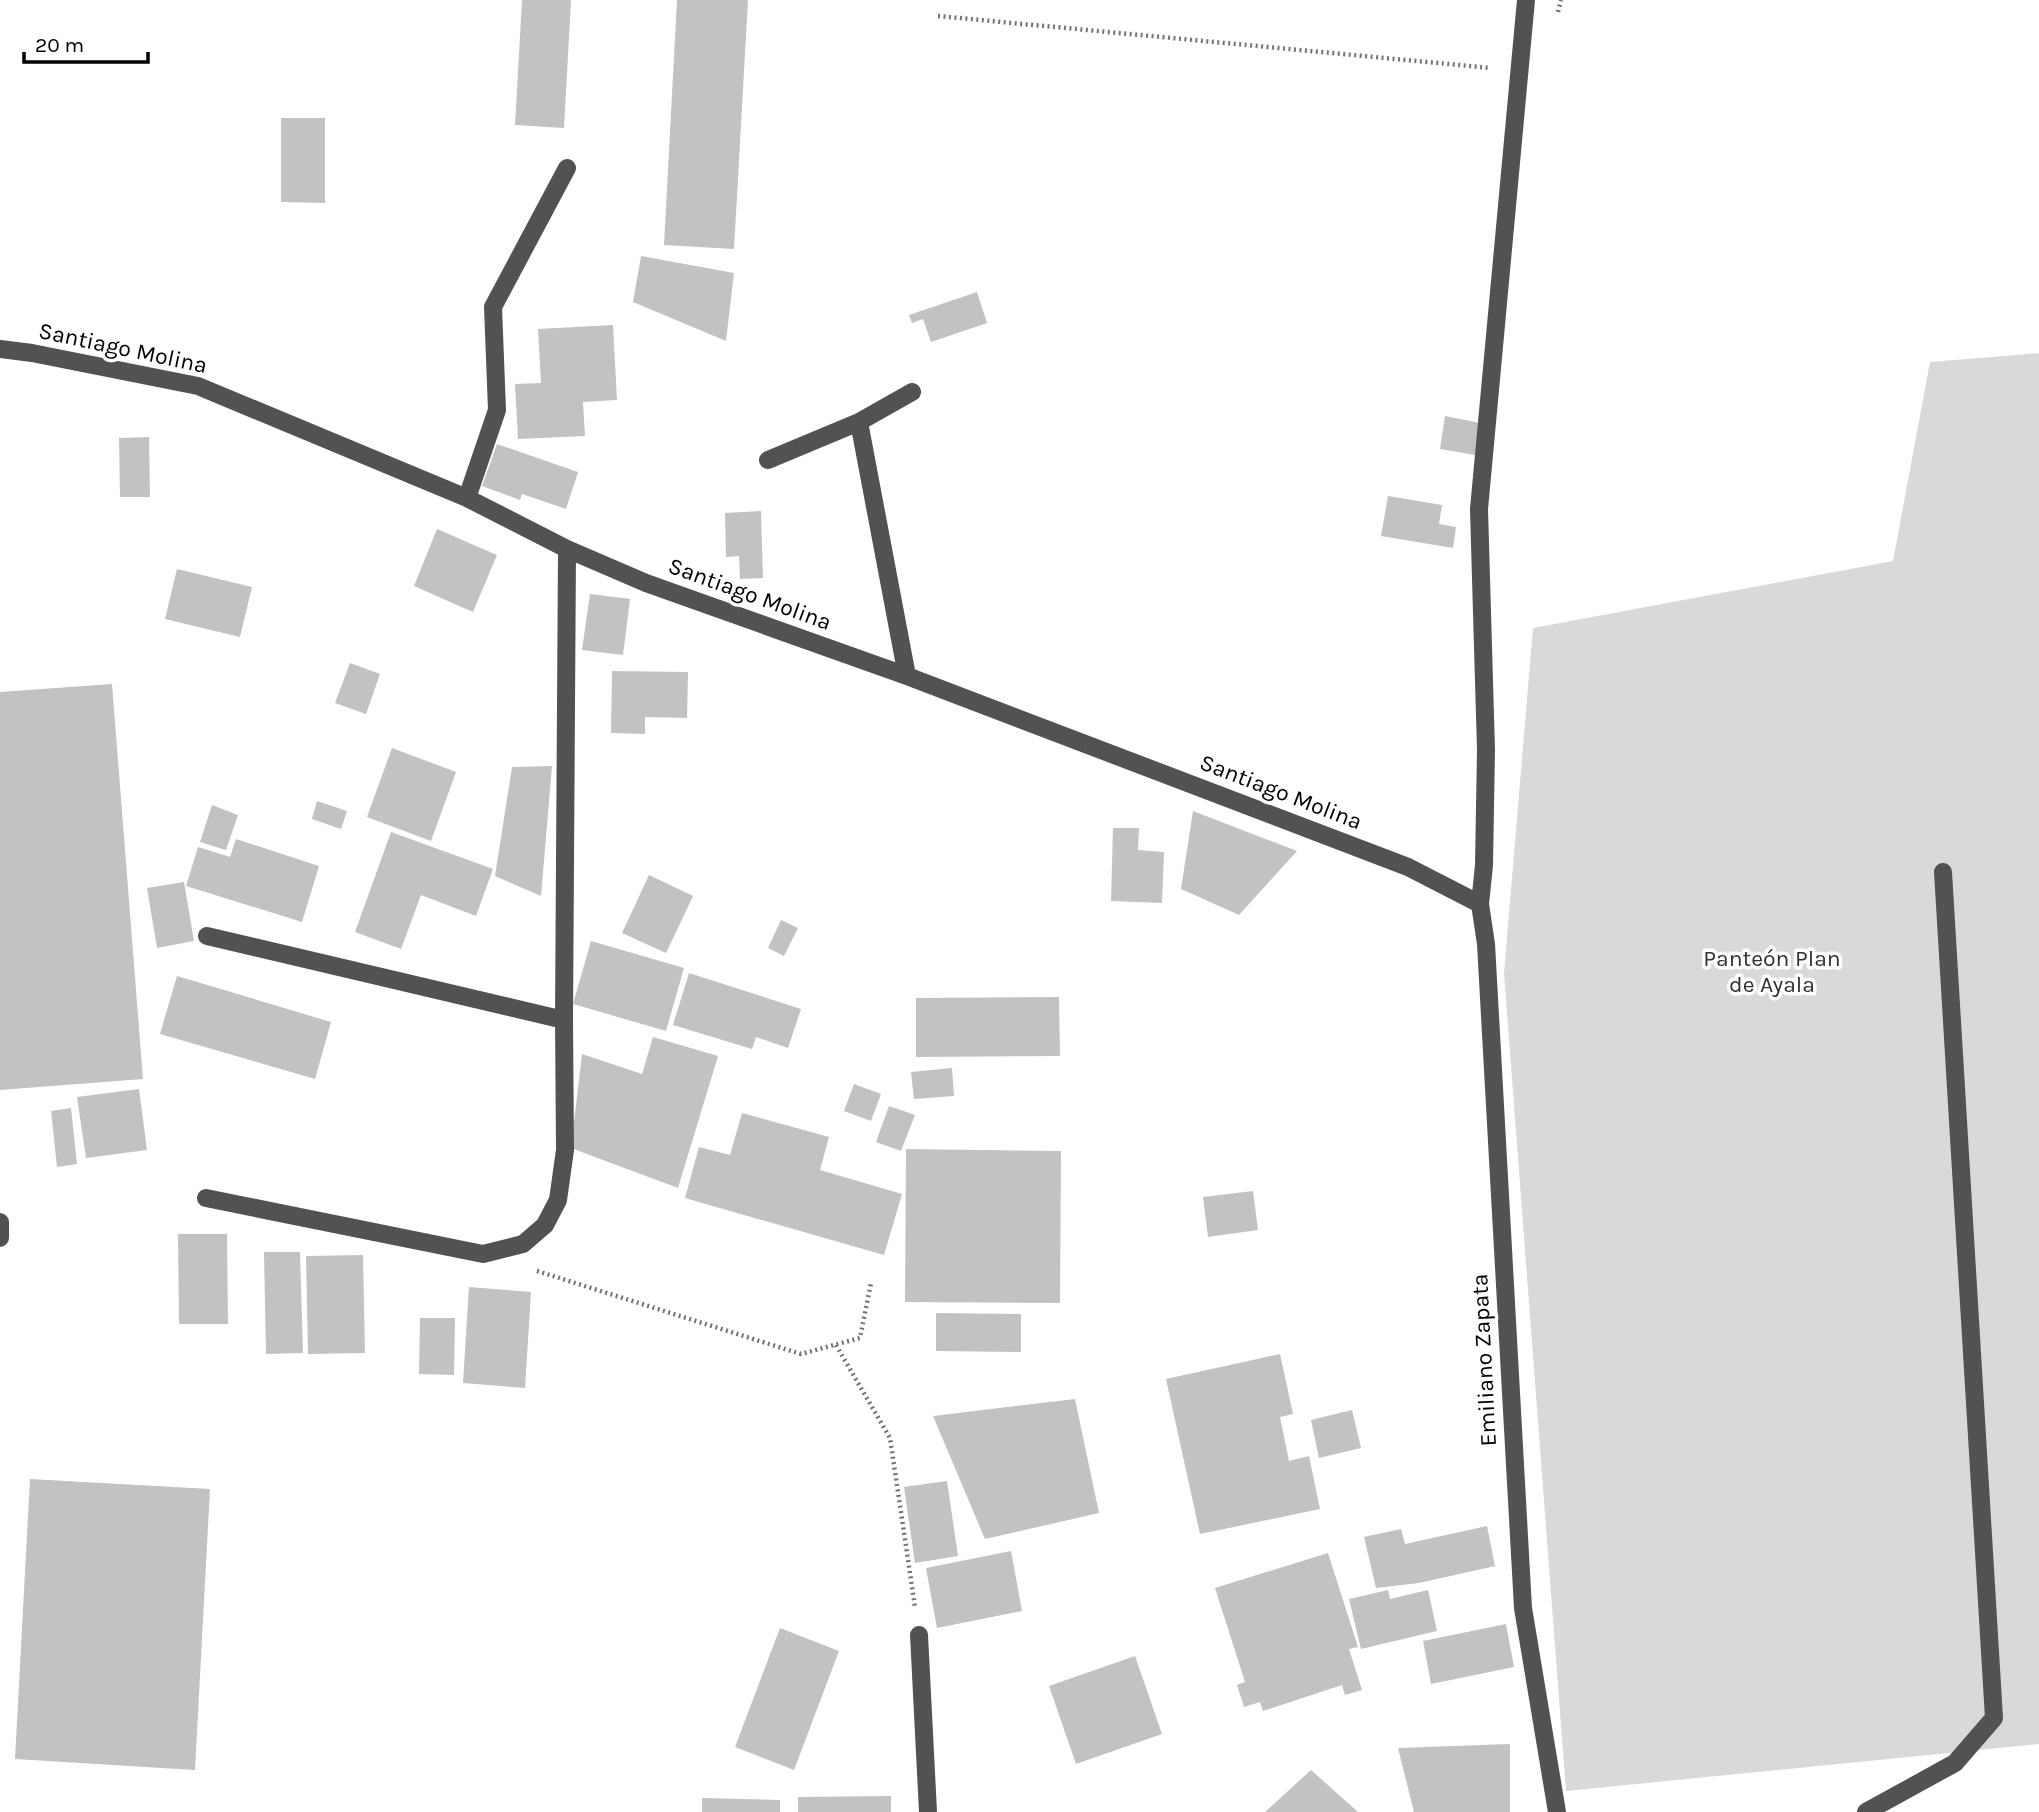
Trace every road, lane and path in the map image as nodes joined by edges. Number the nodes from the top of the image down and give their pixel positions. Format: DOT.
graph roads {
  1 [pos="1526,0"];
  2 [pos="938,16"];
  3 [pos="1520,70"];
  4 [pos="567,168"];
  5 [pos="0,349"];
  6 [pos="912,392"];
  7 [pos="859,422"];
  8 [pos="768,460"];
  9 [pos="467,498"];
  10 [pos="567,549"];
  11 [pos="906,676"];
  12 [pos="1943,872"];
  13 [pos="1480,904"];
  14 [pos="207,936"];
  15 [pos="564,1020"];
  16 [pos="206,1198"];
  17 [pos="0,1222"];
  18 [pos="0,1238"];
  19 [pos="536,1271"];
  20 [pos="871,1283"];
  21 [pos="836,1345"];
  22 [pos="919,1636"];
  23 [pos="928,1812"];
  24 [pos="1557,1812"];
  25 [pos="1866,1812"];
  1 -- 3 [label="street, Emiliano Zapata"];
  2 -- 3 [label="path"];
  3 -- 13 [label="street, Emiliano Zapata"];
  4 -- 9 [label="street"];
  5 -- 9 [label="street, Santiago Molina"];
  6 -- 7 [label="street"];
  7 -- 8 [label="street"];
  7 -- 11 [label="street"];
  9 -- 10 [label="street, Santiago Molina"];
  10 -- 11 [label="street, Santiago Molina"];
  10 -- 15 [label="street"];
  11 -- 13 [label="street, Santiago Molina"];
  12 -- 25 [label="street"];
  13 -- 24 [label="street, Emiliano Zapata"];
  14 -- 15 [label="street"];
  15 -- 16 [label="street"];
  17 -- 18 [label="street"];
  19 -- 21 [label="path"];
  20 -- 21 [label="path"];
  21 -- 22 [label="path"];
  22 -- 23 [label="street"];
}
